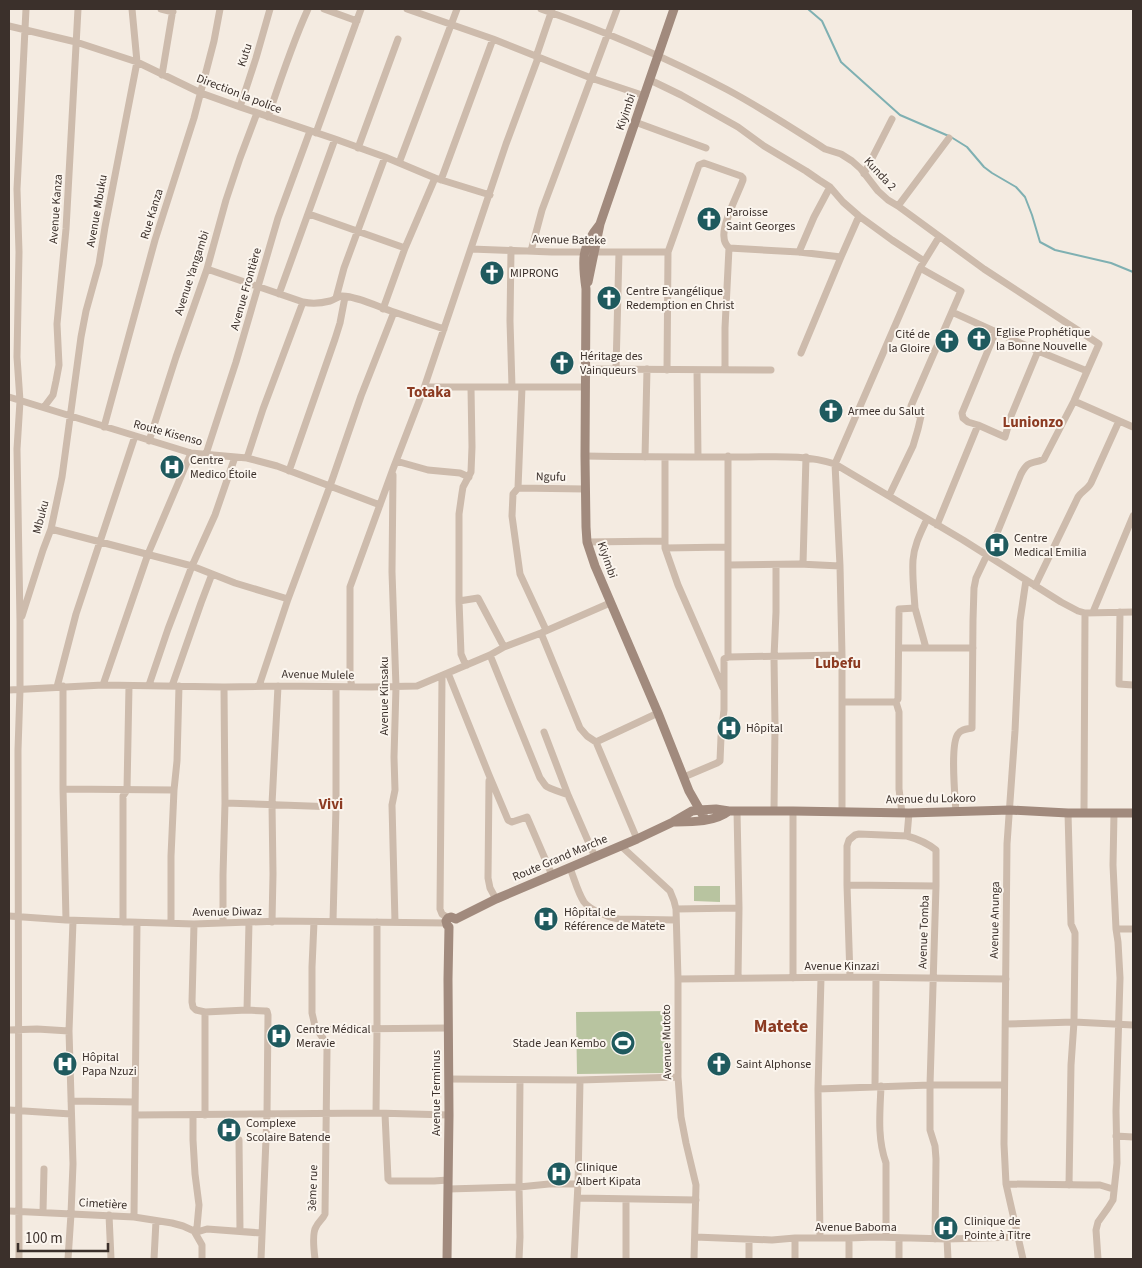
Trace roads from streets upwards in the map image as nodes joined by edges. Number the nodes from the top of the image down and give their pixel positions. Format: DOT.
graph roads {
  1 [pos="26,9"];
  2 [pos="78,9"];
  3 [pos="132,9"];
  4 [pos="161,9"];
  5 [pos="220,9"];
  6 [pos="270,9"];
  7 [pos="308,9"];
  8 [pos="324,9"];
  9 [pos="361,9"];
  10 [pos="407,9"];
  11 [pos="457,9"];
  12 [pos="541,9"];
  13 [pos="618,9"];
  14 [pos="674,9"];
  15 [pos="173,10"];
  16 [pos="552,10"];
  17 [pos="357,21"];
  18 [pos="451,24"];
  19 [pos="9,26"];
  20 [pos="25,30"];
  21 [pos="607,35"];
  22 [pos="398,39"];
  23 [pos="493,39"];
  24 [pos="76,42"];
  25 [pos="658,56"];
  26 [pos="537,57"];
  27 [pos="137,62"];
  28 [pos="162,75"];
  29 [pos="591,78"];
  30 [pos="650,80"];
  31 [pos="201,93"];
  32 [pos="645,96"];
  33 [pos="240,108"];
  34 [pos="257,113"];
  35 [pos="268,118"];
  36 [pos="892,119"];
  37 [pos="635,122"];
  38 [pos="313,132"];
  39 [pos="949,138"];
  40 [pos="335,139"];
  41 [pos="358,148"];
  42 [pos="706,148"];
  43 [pos="385,157"];
  44 [pos="399,163"];
  45 [pos="864,174"];
  46 [pos="438,179"];
  47 [pos="830,187"];
  48 [pos="490,195"];
  49 [pos="898,206"];
  50 [pos="309,214"];
  51 [pos="860,216"];
  52 [pos="600,224"];
  53 [pos="358,231"];
  54 [pos="939,237"];
  55 [pos="405,248"];
  56 [pos="729,248"];
  57 [pos="471,249"];
  58 [pos="511,250"];
  59 [pos="531,251"];
  60 [pos="584,252"];
  61 [pos="594,252"];
  62 [pos="619,252"];
  63 [pos="668,252"];
  64 [pos="799,252"];
  65 [pos="841,256"];
  66 [pos="922,264"];
  67 [pos="207,269"];
  68 [pos="259,287"];
  69 [pos="586,289"];
  70 [pos="280,294"];
  71 [pos="345,297"];
  72 [pos="336,298"];
  73 [pos="303,302"];
  74 [pos="383,309"];
  75 [pos="394,312"];
  76 [pos="952,312"];
  77 [pos="444,329"];
  78 [pos="996,331"];
  79 [pos="1038,351"];
  80 [pos="802,353"];
  81 [pos="586,369"];
  82 [pos="616,369"];
  83 [pos="647,369"];
  84 [pos="725,369"];
  85 [pos="667,370"];
  86 [pos="698,370"];
  87 [pos="771,370"];
  88 [pos="1086,371"];
  89 [pos="424,387"];
  90 [pos="512,387"];
  91 [pos="522,387"];
  92 [pos="471,388"];
  93 [pos="586,388"];
  94 [pos="9,397"];
  95 [pos="20,401"];
  96 [pos="1074,401"];
  97 [pos="44,407"];
  98 [pos="70,416"];
  99 [pos="1119,421"];
  100 [pos="978,425"];
  101 [pos="104,427"];
  102 [pos="1133,427"];
  103 [pos="134,436"];
  104 [pos="149,441"];
  105 [pos="191,453"];
  106 [pos="206,454"];
  107 [pos="585,456"];
  108 [pos="698,456"];
  109 [pos="728,456"];
  110 [pos="235,457"];
  111 [pos="645,457"];
  112 [pos="665,457"];
  113 [pos="806,457"];
  114 [pos="247,458"];
  115 [pos="396,461"];
  116 [pos="836,464"];
  117 [pos="392,470"];
  118 [pos="289,471"];
  119 [pos="470,477"];
  120 [pos="330,486"];
  121 [pos="518,488"];
  122 [pos="585,489"];
  123 [pos="889,496"];
  124 [pos="380,505"];
  125 [pos="1133,516"];
  126 [pos="927,519"];
  127 [pos="937,525"];
  128 [pos="51,529"];
  129 [pos="99,542"];
  130 [pos="587,542"];
  131 [pos="665,545"];
  132 [pos="728,547"];
  133 [pos="148,554"];
  134 [pos="986,556"];
  135 [pos="803,564"];
  136 [pos="729,565"];
  137 [pos="776,565"];
  138 [pos="192,566"];
  139 [pos="840,566"];
  140 [pos="212,574"];
  141 [pos="1026,580"];
  142 [pos="1035,586"];
  143 [pos="288,600"];
  144 [pos="458,601"];
  145 [pos="610,603"];
  146 [pos="915,608"];
  147 [pos="1093,612"];
  148 [pos="1120,612"];
  149 [pos="1133,612"];
  150 [pos="1085,613"];
  151 [pos="20,621"];
  152 [pos="544,632"];
  153 [pos="504,647"];
  154 [pos="899,648"];
  155 [pos="926,648"];
  156 [pos="972,648"];
  157 [pos="490,655"];
  158 [pos="842,656"];
  159 [pos="728,657"];
  160 [pos="774,657"];
  161 [pos="467,665"];
  162 [pos="445,675"];
  163 [pos="103,685"];
  164 [pos="149,685"];
  165 [pos="1133,685"];
  166 [pos="129,686"];
  167 [pos="176,686"];
  168 [pos="259,686"];
  169 [pos="278,686"];
  170 [pos="336,686"];
  171 [pos="396,686"];
  172 [pos="60,687"];
  173 [pos="224,687"];
  174 [pos="352,687"];
  175 [pos="9,690"];
  176 [pos="20,690"];
  177 [pos="724,691"];
  178 [pos="842,702"];
  179 [pos="896,702"];
  180 [pos="658,713"];
  181 [pos="544,732"];
  182 [pos="596,742"];
  183 [pos="488,776"];
  184 [pos="684,777"];
  185 [pos="63,790"];
  186 [pos="127,790"];
  187 [pos="174,790"];
  188 [pos="568,795"];
  189 [pos="9,803"];
  190 [pos="18,803"];
  191 [pos="225,803"];
  192 [pos="272,804"];
  193 [pos="336,807"];
  194 [pos="696,810"];
  195 [pos="774,810"];
  196 [pos="793,810"];
  197 [pos="1010,810"];
  198 [pos="733,811"];
  199 [pos="842,812"];
  200 [pos="956,812"];
  201 [pos="906,813"];
  202 [pos="1068,813"];
  203 [pos="1084,813"];
  204 [pos="1114,813"];
  205 [pos="1133,813"];
  206 [pos="705,820"];
  207 [pos="673,822"];
  208 [pos="694,822"];
  209 [pos="907,836"];
  210 [pos="637,839"];
  211 [pos="621,846"];
  212 [pos="595,857"];
  213 [pos="570,868"];
  214 [pos="552,875"];
  215 [pos="847,884"];
  216 [pos="936,886"];
  217 [pos="496,899"];
  218 [pos="739,908"];
  219 [pos="676,909"];
  220 [pos="9,916"];
  221 [pos="18,917"];
  222 [pos="70,920"];
  223 [pos="676,920"];
  224 [pos="333,921"];
  225 [pos="123,922"];
  226 [pos="249,922"];
  227 [pos="272,922"];
  228 [pos="314,922"];
  229 [pos="377,922"];
  230 [pos="395,922"];
  231 [pos="450,922"];
  232 [pos="137,923"];
  233 [pos="171,923"];
  234 [pos="223,923"];
  235 [pos="194,924"];
  236 [pos="1116,929"];
  237 [pos="1133,929"];
  238 [pos="850,977"];
  239 [pos="738,978"];
  240 [pos="793,978"];
  241 [pos="821,978"];
  242 [pos="876,978"];
  243 [pos="678,979"];
  244 [pos="934,979"];
  245 [pos="1006,979"];
  246 [pos="247,1010"];
  247 [pos="205,1012"];
  248 [pos="1074,1022"];
  249 [pos="1006,1024"];
  250 [pos="1119,1025"];
  251 [pos="1133,1025"];
  252 [pos="377,1028"];
  253 [pos="448,1028"];
  254 [pos="9,1030"];
  255 [pos="19,1030"];
  256 [pos="318,1030"];
  257 [pos="70,1031"];
  258 [pos="678,1077"];
  259 [pos="449,1079"];
  260 [pos="520,1080"];
  261 [pos="580,1080"];
  262 [pos="930,1085"];
  263 [pos="1004,1085"];
  264 [pos="878,1086"];
  265 [pos="818,1089"];
  266 [pos="71,1101"];
  267 [pos="135,1102"];
  268 [pos="9,1110"];
  269 [pos="19,1110"];
  270 [pos="71,1114"];
  271 [pos="325,1114"];
  272 [pos="376,1114"];
  273 [pos="386,1114"];
  274 [pos="135,1115"];
  275 [pos="193,1115"];
  276 [pos="205,1115"];
  277 [pos="268,1115"];
  278 [pos="449,1115"];
  279 [pos="1116,1136"];
  280 [pos="1133,1137"];
  281 [pos="238,1140"];
  282 [pos="44,1169"];
  283 [pos="448,1184"];
  284 [pos="578,1184"];
  285 [pos="1006,1184"];
  286 [pos="1070,1185"];
  287 [pos="519,1187"];
  288 [pos="1113,1189"];
  289 [pos="578,1198"];
  290 [pos="626,1199"];
  291 [pos="696,1200"];
  292 [pos="9,1210"];
  293 [pos="19,1211"];
  294 [pos="43,1212"];
  295 [pos="71,1214"];
  296 [pos="109,1215"];
  297 [pos="134,1217"];
  298 [pos="156,1221"];
  299 [pos="194,1231"];
  300 [pos="240,1231"];
  301 [pos="261,1233"];
  302 [pos="695,1237"];
  303 [pos="886,1237"];
  304 [pos="795,1238"];
  305 [pos="820,1238"];
  306 [pos="849,1238"];
  307 [pos="899,1238"];
  308 [pos="1018,1238"];
  309 [pos="935,1239"];
  310 [pos="947,1239"];
  311 [pos="749,1240"];
  312 [pos="19,1259"];
  313 [pos="68,1259"];
  314 [pos="110,1259"];
  315 [pos="154,1259"];
  316 [pos="202,1259"];
  317 [pos="261,1259"];
  318 [pos="314,1259"];
  319 [pos="447,1259"];
  320 [pos="519,1259"];
  321 [pos="574,1259"];
  322 [pos="626,1259"];
  323 [pos="694,1259"];
  324 [pos="749,1259"];
  325 [pos="795,1259"];
  326 [pos="849,1259"];
  327 [pos="899,1259"];
  328 [pos="948,1259"];
  329 [pos="1023,1259"];
  330 [pos="1098,1259"];
  1 -- 20 [label="street"];
  2 -- 24 [label="street, Avenue Kanza"];
  3 -- 27 [label="street, Avenue Mbuku"];
  4 -- 15 [label="street"];
  5 -- 31 [label="street, Rue Kanza"];
  6 -- 33 [label="street, Kutu"];
  7 -- 35 [label="street"];
  8 -- 17 [label="street"];
  9 -- 17 [label="street, Avenue Frontière"];
  10 -- 18 [label="street"];
  11 -- 18 [label="street"];
  12 -- 16 [label="street, Kunda 2"];
  13 -- 21 [label="street"];
  14 -- 25 [label="street, Kiyimbi"];
  15 -- 28 [label="street"];
  16 -- 21 [label="street, Kunda 2"];
  16 -- 26 [label="street"];
  17 -- 38 [label="street, Avenue Frontière"];
  18 -- 23 [label="street"];
  18 -- 44 [label="street"];
  19 -- 20 [label="street, Direction la police"];
  20 -- 24 [label="street, Direction la police"];
  20 -- 95 [label="street"];
  21 -- 25 [label="street, Kunda 2"];
  21 -- 29 [label="street"];
  22 -- 41 [label="street"];
  23 -- 26 [label="street"];
  23 -- 46 [label="street"];
  24 -- 27 [label="street, Direction la police"];
  24 -- 97 [label="street, Avenue Kanza"];
  25 -- 30 [label="street, Kiyimbi"];
  25 -- 45 [label="street, Kunda 2"];
  26 -- 29 [label="street"];
  26 -- 48 [label="street"];
  27 -- 28 [label="street, Direction la police"];
  27 -- 98 [label="street, Avenue Mbuku"];
  28 -- 31 [label="street, Direction la police"];
  29 -- 32 [label="street"];
  29 -- 59 [label="street"];
  30 -- 32 [label="street, Kiyimbi"];
  30 -- 47 [label="street"];
  31 -- 33 [label="street, Direction la police"];
  31 -- 101 [label="street, Rue Kanza"];
  32 -- 37 [label="street, Kiyimbi"];
  33 -- 34 [label="street, Direction la police"];
  34 -- 35 [label="street, Direction la police"];
  34 -- 67 [label="street, Avenue Yangambi"];
  35 -- 38 [label="street, Direction la police"];
  36 -- 45 [label="street"];
  37 -- 42 [label="street"];
  37 -- 52 [label="street, Kiyimbi"];
  38 -- 40 [label="street, Direction la police"];
  38 -- 68 [label="street, Avenue Frontière"];
  39 -- 49 [label="street"];
  40 -- 41 [label="street, Direction la police"];
  40 -- 50 [label="street"];
  41 -- 43 [label="street, Direction la police"];
  43 -- 44 [label="street, Direction la police"];
  43 -- 53 [label="street"];
  44 -- 46 [label="street, Direction la police"];
  45 -- 49 [label="street, Kunda 2"];
  46 -- 48 [label="street, Direction la police"];
  46 -- 55 [label="street"];
  47 -- 51 [label="street"];
  47 -- 64 [label="street"];
  48 -- 57 [label="street"];
  49 -- 54 [label="street, Kunda 2"];
  50 -- 53 [label="street"];
  50 -- 70 [label="street"];
  51 -- 65 [label="street"];
  51 -- 66 [label="street"];
  52 -- 60 [label="street"];
  52 -- 61 [label="street"];
  53 -- 55 [label="street"];
  53 -- 72 [label="street"];
  54 -- 66 [label="street"];
  54 -- 88 [label="street, Kunda 2"];
  55 -- 74 [label="street"];
  56 -- 63 [label="street"];
  56 -- 64 [label="street"];
  56 -- 84 [label="street"];
  57 -- 58 [label="street, Avenue Bateke"];
  57 -- 77 [label="street"];
  58 -- 59 [label="street, Avenue Bateke"];
  58 -- 90 [label="street"];
  59 -- 60 [label="street, Avenue Bateke"];
  60 -- 61 [label="street, Avenue Bateke"];
  60 -- 69 [label="street"];
  61 -- 62 [label="street, Avenue Bateke"];
  61 -- 69 [label="street"];
  62 -- 63 [label="street, Avenue Bateke"];
  62 -- 82 [label="street"];
  63 -- 85 [label="street"];
  64 -- 65 [label="street"];
  65 -- 80 [label="street"];
  66 -- 76 [label="street"];
  66 -- 116 [label="street"];
  67 -- 68 [label="street"];
  67 -- 104 [label="street, Avenue Yangambi"];
  68 -- 70 [label="street"];
  68 -- 106 [label="street, Avenue Frontière"];
  69 -- 81 [label="street, Kiyimbi"];
  70 -- 73 [label="street"];
  71 -- 72 [label="street"];
  71 -- 74 [label="street"];
  71 -- 118 [label="street"];
  72 -- 73 [label="street"];
  73 -- 114 [label="street"];
  74 -- 75 [label="street"];
  75 -- 77 [label="street"];
  75 -- 120 [label="street"];
  76 -- 78 [label="street"];
  76 -- 123 [label="street"];
  77 -- 89 [label="street"];
  78 -- 79 [label="street"];
  78 -- 100 [label="street"];
  79 -- 88 [label="street"];
  79 -- 100 [label="street"];
  81 -- 82 [label="street"];
  81 -- 93 [label="street, Kiyimbi"];
  82 -- 83 [label="street"];
  83 -- 85 [label="street"];
  83 -- 111 [label="street"];
  84 -- 86 [label="street"];
  84 -- 87 [label="street"];
  85 -- 86 [label="street"];
  86 -- 108 [label="street"];
  88 -- 96 [label="street"];
  89 -- 92 [label="street"];
  89 -- 115 [label="street"];
  90 -- 91 [label="street"];
  90 -- 92 [label="street"];
  91 -- 93 [label="street"];
  91 -- 121 [label="street"];
  92 -- 119 [label="street"];
  93 -- 107 [label="street, Kiyimbi"];
  94 -- 95 [label="street, Route Kisenso"];
  95 -- 97 [label="street, Route Kisenso"];
  95 -- 151 [label="street"];
  96 -- 99 [label="street"];
  96 -- 134 [label="street"];
  97 -- 98 [label="street, Route Kisenso"];
  98 -- 101 [label="street, Route Kisenso"];
  98 -- 128 [label="street, Mbuku"];
  99 -- 102 [label="street"];
  99 -- 142 [label="street"];
  100 -- 127 [label="street"];
  101 -- 103 [label="street, Route Kisenso"];
  103 -- 104 [label="street, Route Kisenso"];
  103 -- 129 [label="street"];
  104 -- 105 [label="street, Route Kisenso"];
  105 -- 106 [label="street, Route Kisenso"];
  105 -- 133 [label="street"];
  106 -- 110 [label="street, Route Kisenso"];
  107 -- 111 [label="street"];
  107 -- 122 [label="street, Kiyimbi"];
  108 -- 109 [label="street"];
  108 -- 112 [label="street"];
  109 -- 113 [label="street"];
  109 -- 132 [label="street"];
  110 -- 114 [label="street, Route Kisenso"];
  110 -- 138 [label="street"];
  111 -- 112 [label="street"];
  112 -- 131 [label="street"];
  113 -- 116 [label="street"];
  113 -- 135 [label="street"];
  114 -- 118 [label="street, Route Kisenso"];
  115 -- 117 [label="street"];
  115 -- 119 [label="street"];
  116 -- 123 [label="street"];
  116 -- 139 [label="street"];
  117 -- 124 [label="street"];
  117 -- 171 [label="street, Avenue Kinsaku"];
  118 -- 120 [label="street, Route Kisenso"];
  119 -- 144 [label="street"];
  120 -- 124 [label="street, Route Kisenso"];
  120 -- 143 [label="street"];
  121 -- 122 [label="street, Ngufu"];
  121 -- 152 [label="street"];
  122 -- 130 [label="street, Kiyimbi"];
  123 -- 126 [label="street"];
  124 -- 174 [label="street"];
  125 -- 147 [label="street"];
  126 -- 127 [label="street"];
  126 -- 146 [label="street"];
  127 -- 134 [label="street"];
  128 -- 129 [label="street"];
  128 -- 151 [label="street, Mbuku"];
  129 -- 133 [label="street"];
  129 -- 172 [label="street"];
  130 -- 131 [label="street"];
  130 -- 145 [label="street, Kiyimbi"];
  131 -- 132 [label="street"];
  131 -- 177 [label="street"];
  132 -- 136 [label="street"];
  133 -- 138 [label="street"];
  133 -- 163 [label="street"];
  134 -- 141 [label="street"];
  134 -- 156 [label="street"];
  135 -- 137 [label="street"];
  135 -- 139 [label="street"];
  136 -- 137 [label="street"];
  136 -- 159 [label="street"];
  137 -- 160 [label="street"];
  138 -- 140 [label="street"];
  138 -- 164 [label="street"];
  139 -- 158 [label="street"];
  140 -- 143 [label="street"];
  140 -- 167 [label="street"];
  141 -- 142 [label="street"];
  141 -- 197 [label="street, Avenue Anunga"];
  142 -- 150 [label="street"];
  143 -- 168 [label="street"];
  144 -- 153 [label="street"];
  144 -- 161 [label="street"];
  145 -- 152 [label="street, Avenue Mulele"];
  145 -- 180 [label="street, Kiyimbi"];
  146 -- 154 [label="street"];
  146 -- 155 [label="street"];
  147 -- 148 [label="street"];
  147 -- 150 [label="street"];
  148 -- 149 [label="street"];
  148 -- 165 [label="street"];
  150 -- 203 [label="street"];
  151 -- 176 [label="street"];
  152 -- 153 [label="street, Avenue Mulele"];
  152 -- 182 [label="street"];
  153 -- 157 [label="street, Avenue Mulele"];
  154 -- 155 [label="street"];
  154 -- 179 [label="street"];
  155 -- 156 [label="street"];
  156 -- 200 [label="street"];
  157 -- 161 [label="street, Avenue Mulele"];
  157 -- 188 [label="street"];
  158 -- 160 [label="street"];
  158 -- 178 [label="street"];
  159 -- 160 [label="street"];
  159 -- 177 [label="street"];
  160 -- 195 [label="street"];
  161 -- 162 [label="street, Avenue Mulele"];
  162 -- 171 [label="street, Avenue Mulele"];
  162 -- 183 [label="street"];
  162 -- 231 [label="street, Avenue Terminus"];
  163 -- 166 [label="street, Avenue Mulele"];
  163 -- 172 [label="street, Avenue Mulele"];
  164 -- 166 [label="street, Avenue Mulele"];
  164 -- 167 [label="street, Avenue Mulele"];
  166 -- 186 [label="street"];
  167 -- 173 [label="street, Avenue Mulele"];
  167 -- 187 [label="street"];
  168 -- 169 [label="street, Avenue Mulele"];
  168 -- 173 [label="street, Avenue Mulele"];
  169 -- 170 [label="street, Avenue Mulele"];
  169 -- 192 [label="street"];
  170 -- 174 [label="street, Avenue Mulele"];
  170 -- 193 [label="street"];
  171 -- 174 [label="street, Avenue Mulele"];
  171 -- 230 [label="street, Avenue Kinsaku"];
  172 -- 176 [label="street, Avenue Mulele"];
  172 -- 185 [label="street"];
  173 -- 191 [label="street"];
  175 -- 176 [label="street, Avenue Mulele"];
  176 -- 190 [label="street"];
  177 -- 184 [label="street"];
  178 -- 179 [label="street"];
  178 -- 199 [label="street"];
  179 -- 201 [label="street"];
  180 -- 182 [label="street"];
  180 -- 184 [label="street, Kiyimbi"];
  181 -- 188 [label="street"];
  182 -- 210 [label="street"];
  183 -- 214 [label="street"];
  183 -- 217 [label="street"];
  184 -- 194 [label="street, Kiyimbi"];
  185 -- 186 [label="street"];
  185 -- 222 [label="street"];
  186 -- 187 [label="street"];
  186 -- 225 [label="street"];
  187 -- 233 [label="street"];
  188 -- 212 [label="street"];
  189 -- 190 [label="street"];
  190 -- 221 [label="street"];
  191 -- 192 [label="street"];
  191 -- 234 [label="street"];
  192 -- 193 [label="street"];
  192 -- 227 [label="street"];
  193 -- 224 [label="street"];
  194 -- 198 [label="street, Avenue du Lokoro"];
  194 -- 206 [label="street, Kiyimbi"];
  194 -- 207 [label="street, Route Grand Marche"];
  194 -- 208 [label="street, Kiyimbi"];
  195 -- 196 [label="street, Avenue du Lokoro"];
  195 -- 198 [label="street, Avenue du Lokoro"];
  196 -- 199 [label="street, Avenue du Lokoro"];
  196 -- 240 [label="street"];
  197 -- 200 [label="street, Avenue du Lokoro"];
  197 -- 202 [label="street, Avenue du Lokoro"];
  197 -- 245 [label="street, Avenue Anunga"];
  198 -- 206 [label="street, Avenue du Lokoro"];
  198 -- 218 [label="street"];
  199 -- 201 [label="street, Avenue du Lokoro"];
  200 -- 201 [label="street, Avenue du Lokoro"];
  201 -- 209 [label="street"];
  202 -- 203 [label="street, Avenue du Lokoro"];
  202 -- 248 [label="street"];
  203 -- 204 [label="street, Avenue du Lokoro"];
  204 -- 205 [label="street, Avenue du Lokoro"];
  204 -- 236 [label="street"];
  206 -- 208 [label="street, Route Grand Marche"];
  207 -- 208 [label="street, Route Grand Marche"];
  207 -- 210 [label="street, Route Grand Marche"];
  209 -- 215 [label="street, Avenue Tomba"];
  209 -- 216 [label="street, Avenue Tomba"];
  210 -- 211 [label="street, Route Grand Marche"];
  211 -- 212 [label="street, Route Grand Marche"];
  211 -- 219 [label="street, Avenue Mutoto"];
  212 -- 213 [label="street, Route Grand Marche"];
  213 -- 214 [label="street, Route Grand Marche"];
  213 -- 223 [label="street"];
  214 -- 217 [label="street, Route Grand Marche"];
  215 -- 216 [label="street, Avenue Tomba"];
  215 -- 238 [label="street, Avenue Tomba"];
  216 -- 244 [label="street, Avenue Tomba"];
  217 -- 231 [label="street, Route Grand Marche"];
  218 -- 219 [label="street"];
  218 -- 239 [label="street"];
  219 -- 223 [label="street, Avenue Mutoto"];
  220 -- 221 [label="street, Avenue Diwaz"];
  221 -- 222 [label="street, Avenue Diwaz"];
  221 -- 255 [label="street"];
  222 -- 225 [label="street, Avenue Diwaz"];
  222 -- 257 [label="street"];
  223 -- 243 [label="street, Avenue Mutoto"];
  224 -- 228 [label="street, Avenue Diwaz"];
  224 -- 229 [label="street, Avenue Diwaz"];
  225 -- 232 [label="street, Avenue Diwaz"];
  226 -- 227 [label="street, Avenue Diwaz"];
  226 -- 234 [label="street, Avenue Diwaz"];
  226 -- 246 [label="street"];
  227 -- 228 [label="street, Avenue Diwaz"];
  228 -- 256 [label="street, 3ème rue"];
  229 -- 230 [label="street, Avenue Diwaz"];
  229 -- 252 [label="street"];
  230 -- 231 [label="street, Avenue Diwaz"];
  231 -- 253 [label="street, Avenue Terminus"];
  232 -- 233 [label="street, Avenue Diwaz"];
  232 -- 267 [label="street"];
  233 -- 235 [label="street, Avenue Diwaz"];
  234 -- 235 [label="street, Avenue Diwaz"];
  235 -- 247 [label="street"];
  236 -- 237 [label="street"];
  236 -- 250 [label="street"];
  238 -- 241 [label="street, Avenue Kinzazi"];
  238 -- 242 [label="street, Avenue Kinzazi"];
  239 -- 240 [label="street, Avenue Kinzazi"];
  239 -- 243 [label="street, Avenue Kinzazi"];
  240 -- 241 [label="street, Avenue Kinzazi"];
  241 -- 265 [label="street"];
  242 -- 244 [label="street, Avenue Kinzazi"];
  242 -- 264 [label="street"];
  243 -- 258 [label="street, Avenue Mutoto"];
  244 -- 245 [label="street, Avenue Kinzazi"];
  244 -- 262 [label="street, Avenue Tomba"];
  245 -- 249 [label="street, Avenue Anunga"];
  246 -- 247 [label="street"];
  246 -- 277 [label="street"];
  247 -- 276 [label="street"];
  248 -- 249 [label="street"];
  248 -- 250 [label="street"];
  248 -- 286 [label="street"];
  249 -- 263 [label="street, Avenue Anunga"];
  250 -- 251 [label="street"];
  250 -- 279 [label="street"];
  252 -- 253 [label="street"];
  252 -- 256 [label="street"];
  252 -- 272 [label="street"];
  253 -- 259 [label="street, Avenue Terminus"];
  254 -- 255 [label="street"];
  255 -- 257 [label="street"];
  255 -- 269 [label="street"];
  256 -- 271 [label="street, 3ème rue"];
  257 -- 266 [label="street"];
  258 -- 261 [label="street"];
  258 -- 291 [label="street, Avenue Mutoto"];
  259 -- 260 [label="street"];
  259 -- 278 [label="street, Avenue Terminus"];
  260 -- 261 [label="street"];
  260 -- 287 [label="street"];
  261 -- 284 [label="street"];
  262 -- 263 [label="street"];
  262 -- 264 [label="street"];
  262 -- 309 [label="street, Avenue Tomba"];
  263 -- 285 [label="street, Avenue Anunga"];
  264 -- 265 [label="street"];
  264 -- 303 [label="street"];
  265 -- 305 [label="street"];
  266 -- 267 [label="street"];
  266 -- 270 [label="street"];
  267 -- 274 [label="street"];
  268 -- 269 [label="street"];
  269 -- 270 [label="street"];
  269 -- 293 [label="street"];
  270 -- 295 [label="street"];
  271 -- 272 [label="street"];
  271 -- 277 [label="street"];
  271 -- 318 [label="street, 3ème rue"];
  272 -- 273 [label="street"];
  273 -- 278 [label="street"];
  273 -- 283 [label="street"];
  274 -- 275 [label="street"];
  274 -- 297 [label="street"];
  275 -- 276 [label="street"];
  275 -- 299 [label="street"];
  276 -- 277 [label="street"];
  277 -- 301 [label="street"];
  278 -- 283 [label="street, Avenue Terminus"];
  279 -- 280 [label="street"];
  279 -- 288 [label="street"];
  281 -- 300 [label="street"];
  282 -- 294 [label="street"];
  283 -- 287 [label="street"];
  283 -- 319 [label="street, Avenue Terminus"];
  284 -- 287 [label="street"];
  284 -- 289 [label="street"];
  285 -- 286 [label="street"];
  285 -- 308 [label="street, Avenue Anunga"];
  286 -- 288 [label="street"];
  287 -- 320 [label="street"];
  288 -- 330 [label="street"];
  289 -- 290 [label="street"];
  289 -- 321 [label="street"];
  290 -- 291 [label="street"];
  290 -- 322 [label="street"];
  291 -- 302 [label="street, Avenue Mutoto"];
  292 -- 293 [label="street, Cimetière"];
  293 -- 294 [label="street, Cimetière"];
  293 -- 312 [label="street"];
  294 -- 295 [label="street, Cimetière"];
  295 -- 296 [label="street, Cimetière"];
  295 -- 313 [label="street"];
  296 -- 297 [label="street, Cimetière"];
  296 -- 314 [label="street"];
  297 -- 298 [label="street, Cimetière"];
  298 -- 299 [label="street, Cimetière"];
  298 -- 315 [label="street"];
  299 -- 300 [label="street"];
  299 -- 316 [label="street"];
  300 -- 301 [label="street"];
  301 -- 317 [label="street"];
  302 -- 311 [label="street, Avenue Baboma"];
  302 -- 323 [label="street, Avenue Mutoto"];
  303 -- 306 [label="street, Avenue Baboma"];
  303 -- 307 [label="street, Avenue Baboma"];
  304 -- 305 [label="street, Avenue Baboma"];
  304 -- 311 [label="street, Avenue Baboma"];
  304 -- 325 [label="street"];
  305 -- 306 [label="street, Avenue Baboma"];
  306 -- 326 [label="street"];
  307 -- 309 [label="street, Avenue Baboma"];
  307 -- 327 [label="street"];
  308 -- 310 [label="street, Avenue Baboma"];
  308 -- 329 [label="street, Avenue Anunga"];
  309 -- 310 [label="street, Avenue Baboma"];
  310 -- 328 [label="street"];
  311 -- 324 [label="street"];
}
